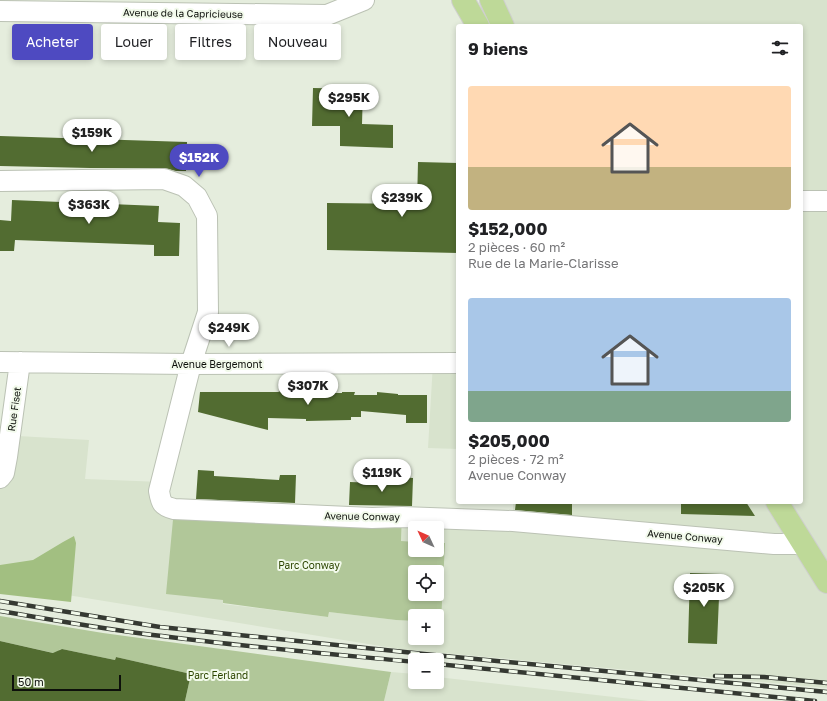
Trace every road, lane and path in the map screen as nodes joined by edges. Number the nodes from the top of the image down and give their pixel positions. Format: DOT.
graph roads {
  1 [pos="364,0"];
  2 [pos="463,0"];
  3 [pos="491,0"];
  4 [pos="0,11"];
  5 [pos="477,24"];
  6 [pos="503,24"];
  7 [pos="0,181"];
  8 [pos="827,200"];
  9 [pos="803,201"];
  10 [pos="0,362"];
  11 [pos="20,362"];
  12 [pos="456,363"];
  13 [pos="191,364"];
  14 [pos="0,478"];
  15 [pos="778,504"];
  16 [pos="803,544"];
  17 [pos="827,582"];
  1 -- 4 [label="street, Avenue de la Capricieuse"];
  2 -- 5 [label="main road"];
  3 -- 6 [label="main road"];
  7 -- 13 [label="street, Avenue Conway"];
  8 -- 9 [label="street"];
  10 -- 11 [label="street, Avenue Bergemont"];
  11 -- 13 [label="street, Avenue Bergemont"];
  11 -- 14 [label="street, Rue Fiset"];
  12 -- 13 [label="street, Avenue Bergemont"];
  13 -- 16 [label="street, Avenue Conway"];
  15 -- 16 [label="main road"];
  16 -- 17 [label="main road"];
}
